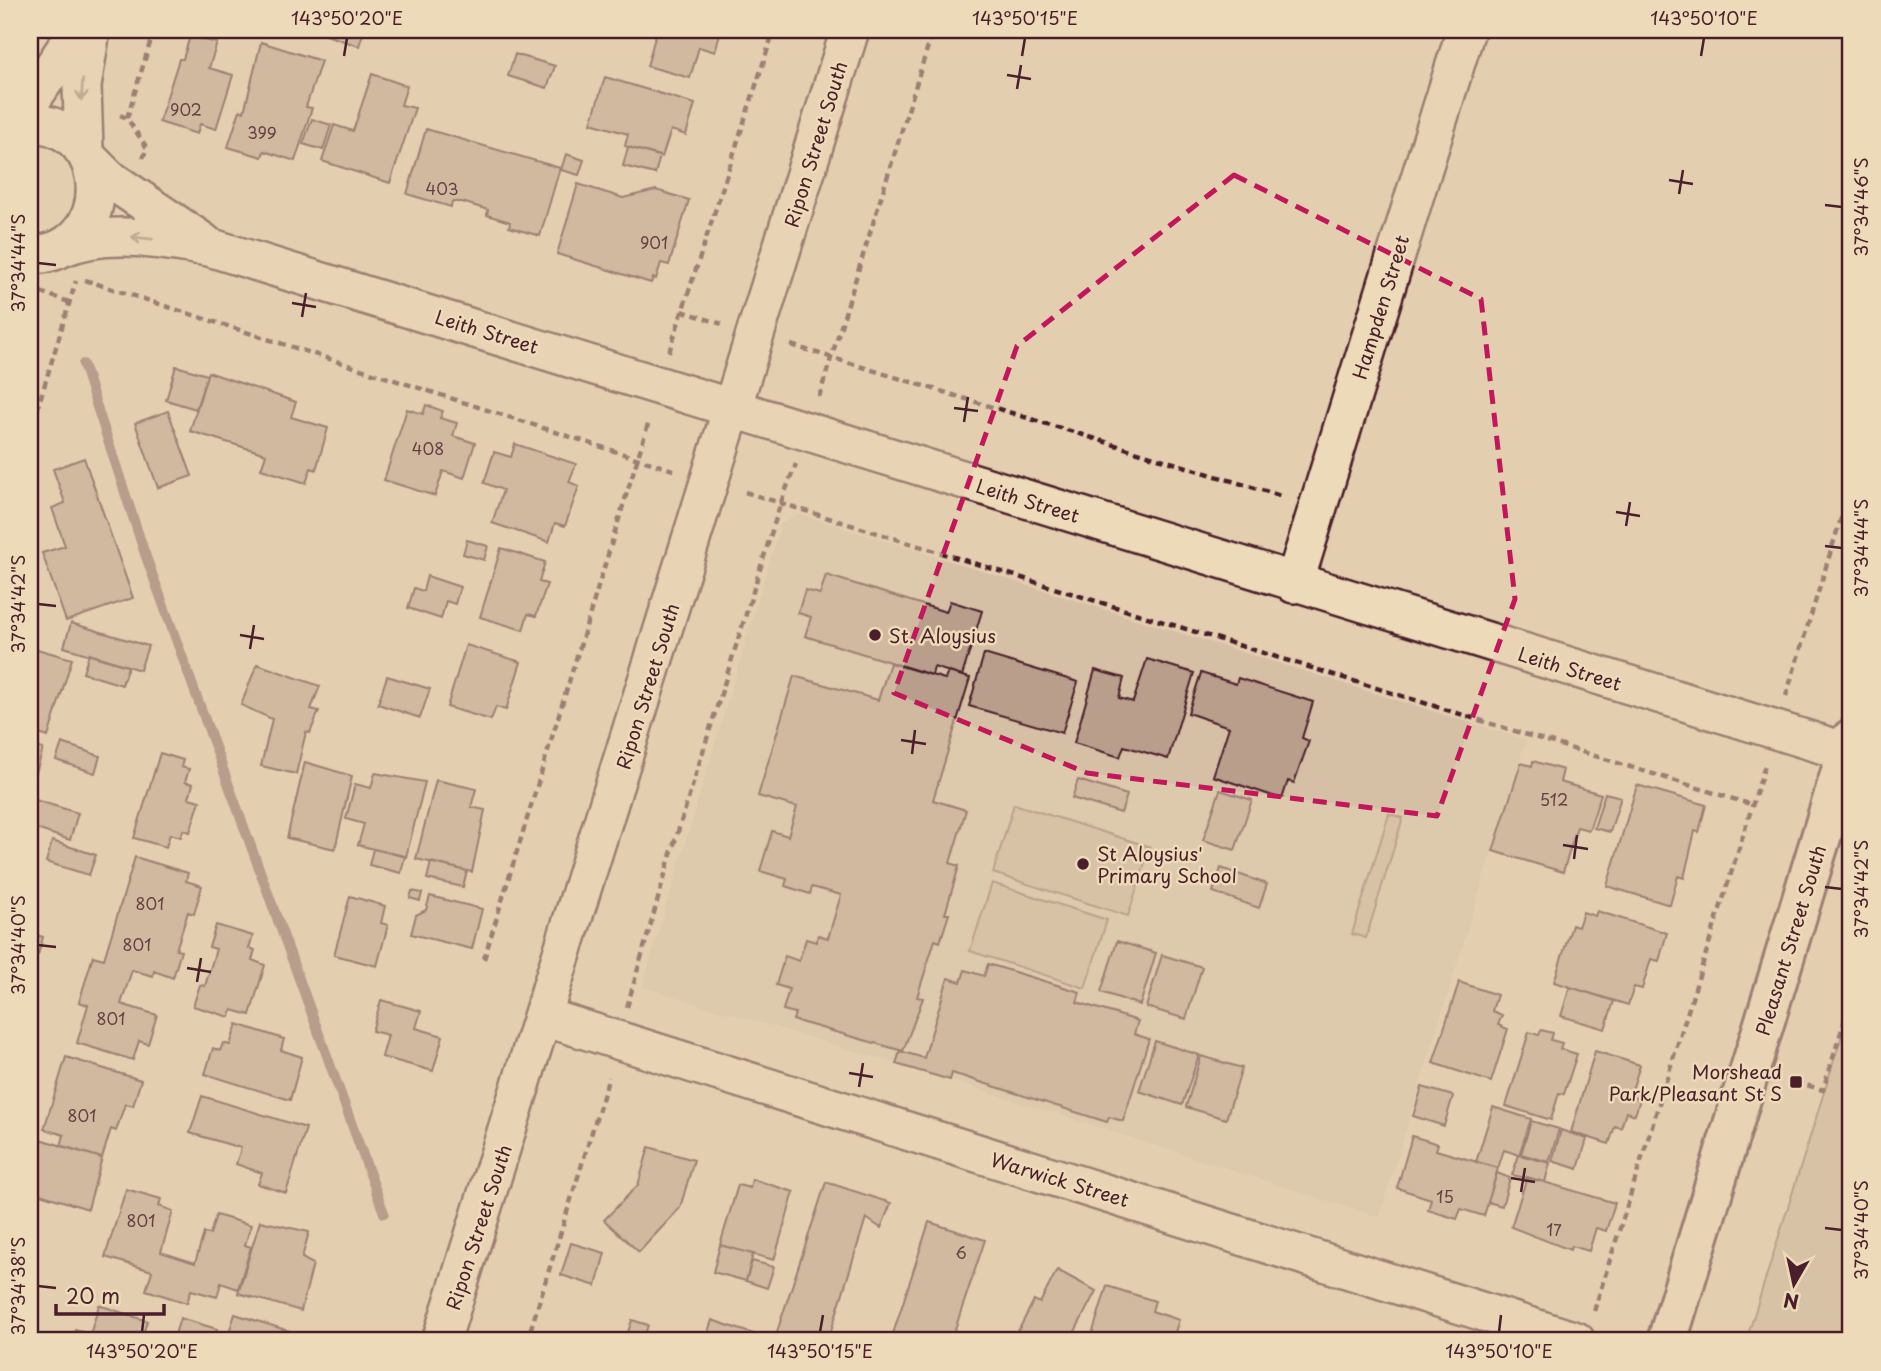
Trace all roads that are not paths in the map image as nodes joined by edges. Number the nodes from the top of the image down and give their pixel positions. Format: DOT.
graph roads {
  1 [pos="78,30"];
  2 [pos="91,30"];
  3 [pos="850,30"];
  4 [pos="1466,30"];
  5 [pos="30,102"];
  6 [pos="30,123"];
  7 [pos="86,154"];
  8 [pos="209,247"];
  9 [pos="42,264"];
  10 [pos="733,408"];
  11 [pos="1294,584"];
  12 [pos="1849,746"];
  13 [pos="544,1017"];
  14 [pos="1584,1329"];
  15 [pos="441,1341"];
  16 [pos="1667,1341"];
  1 -- 5 [label="street"];
  2 -- 7 [label="street, one-way"];
  3 -- 10 [label="street, Ripon Street South"];
  4 -- 11 [label="street, Hampden Street"];
  6 -- 7 [label="street, Leith Street"];
  7 -- 8 [label="street, Leith Street"];
  7 -- 9 [label="street"];
  8 -- 9 [label="street, Leith Street, one-way"];
  8 -- 10 [label="street, Leith Street"];
  10 -- 11 [label="street, Leith Street"];
  10 -- 13 [label="street, Ripon Street South"];
  11 -- 12 [label="street, Leith Street"];
  12 -- 16 [label="street, Pleasant Street South"];
  13 -- 14 [label="street, Warwick Street"];
  13 -- 15 [label="street, Ripon Street South"];
}
